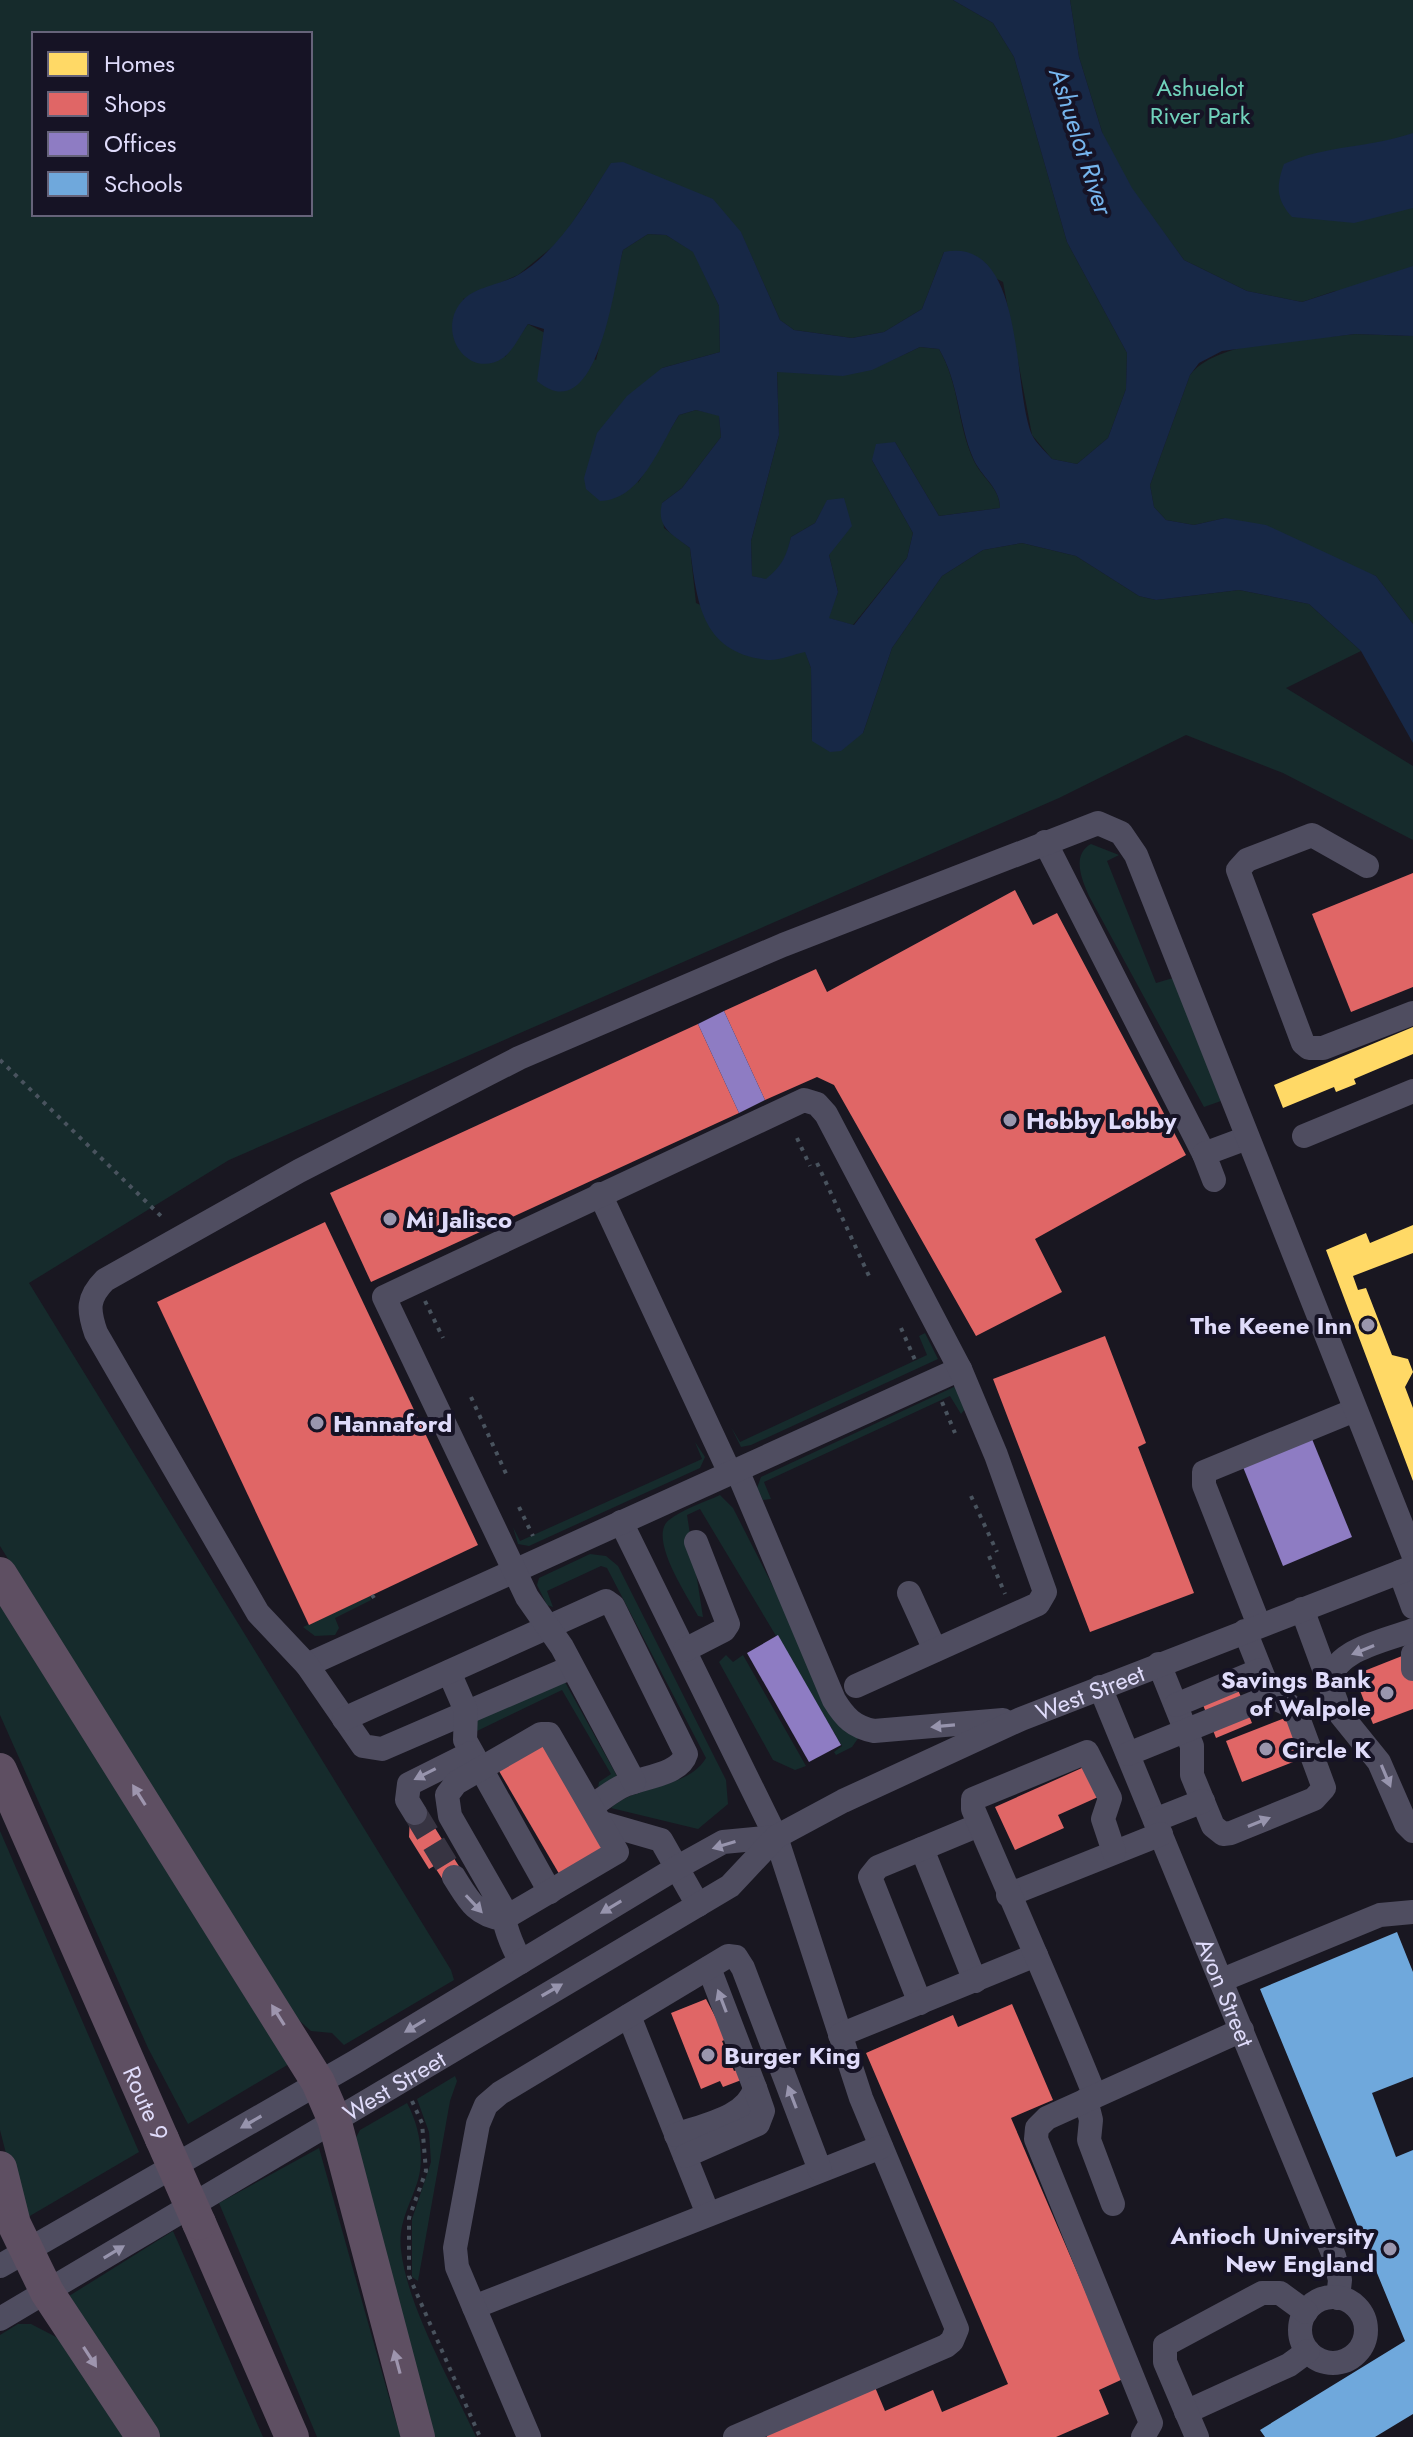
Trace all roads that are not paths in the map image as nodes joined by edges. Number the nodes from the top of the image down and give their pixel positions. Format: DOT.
graph roads {
  1 [pos="1045,842"];
  2 [pos="1367,866"];
  3 [pos="1413,1013"];
  4 [pos="1413,1091"];
  5 [pos="1304,1136"];
  6 [pos="1247,1138"];
  7 [pos="1204,1154"];
  8 [pos="1214,1180"];
  9 [pos="600,1194"];
  10 [pos="960,1369"];
  11 [pos="1355,1410"];
  12 [pos="734,1471"];
  13 [pos="621,1522"];
  14 [pos="696,1542"];
  15 [pos="1409,1564"];
  16 [pos="515,1571"];
  17 [pos="0,1574"];
  18 [pos="909,1593"];
  19 [pos="1413,1607"];
  20 [pos="1302,1609"];
  21 [pos="548,1627"];
  22 [pos="1252,1628"];
  23 [pos="1413,1630"];
  24 [pos="685,1650"];
  25 [pos="935,1650"];
  26 [pos="1413,1654"];
  27 [pos="1159,1664"];
  28 [pos="307,1665"];
  29 [pos="572,1667"];
  30 [pos="1413,1669"];
  31 [pos="449,1672"];
  32 [pos="856,1686"];
  33 [pos="1330,1686"];
  34 [pos="1100,1687"];
  35 [pos="1271,1688"];
  36 [pos="466,1711"];
  37 [pos="344,1719"];
  38 [pos="1021,1719"];
  39 [pos="1184,1723"];
  40 [pos="1128,1754"];
  41 [pos="476,1761"];
  42 [pos="0,1770"];
  43 [pos="634,1782"];
  44 [pos="1203,1801"];
  45 [pos="415,1813"];
  46 [pos="597,1815"];
  47 [pos="979,1825"];
  48 [pos="1158,1827"];
  49 [pos="1413,1831"];
  50 [pos="776,1837"];
  51 [pos="922,1849"];
  52 [pos="1114,1852"];
  53 [pos="678,1867"];
  54 [pos="454,1877"];
  55 [pos="550,1892"];
  56 [pos="1008,1895"];
  57 [pos="698,1905"];
  58 [pos="1413,1912"];
  59 [pos="503,1919"];
  60 [pos="1036,1955"];
  61 [pos="521,1962"];
  62 [pos="709,1968"];
  63 [pos="1222,1980"];
  64 [pos="975,1981"];
  65 [pos="920,2003"];
  66 [pos="629,2016"];
  67 [pos="1242,2030"];
  68 [pos="840,2035"];
  69 [pos="318,2082"];
  70 [pos="861,2098"];
  71 [pos="1090,2098"];
  72 [pos="334,2119"];
  73 [pos="681,2145"];
  74 [pos="881,2147"];
  75 [pos="846,2160"];
  76 [pos="0,2168"];
  77 [pos="820,2170"];
  78 [pos="1113,2204"];
  79 [pos="708,2214"];
  80 [pos="13,2258"];
  81 [pos="47,2292"];
  82 [pos="1338,2298"];
  83 [pos="474,2307"];
  84 [pos="1306,2312"];
  85 [pos="0,2319"];
  86 [pos="1308,2351"];
  87 [pos="1186,2412"];
  88 [pos="143,2437"];
  89 [pos="292,2437"];
  90 [pos="418,2437"];
  91 [pos="529,2437"];
  92 [pos="735,2437"];
  93 [pos="1143,2437"];
  94 [pos="1197,2437"];
  1 -- 6 [label="street"];
  1 -- 7 [label="street"];
  1 -- 28 [label="street"];
  2 -- 3 [label="street"];
  4 -- 5 [label="street"];
  6 -- 7 [label="street"];
  6 -- 11 [label="street"];
  7 -- 8 [label="street"];
  9 -- 10 [label="street"];
  9 -- 12 [label="street"];
  9 -- 16 [label="street"];
  10 -- 12 [label="street"];
  10 -- 25 [label="street"];
  11 -- 15 [label="street"];
  11 -- 22 [label="street"];
  12 -- 13 [label="street"];
  38 -- 12 [label="street, one-way"];
  13 -- 16 [label="street"];
  13 -- 24 [label="street"];
  14 -- 24 [label="street"];
  15 -- 19 [label="street"];
  15 -- 20 [label="street, West Street"];
  16 -- 21 [label="street"];
  16 -- 28 [label="street"];
  69 -- 17 [label="highway, one-way"];
  18 -- 25 [label="street"];
  20 -- 22 [label="street, West Street"];
  20 -- 33 [label="street"];
  21 -- 29 [label="street"];
  21 -- 31 [label="street"];
  21 -- 43 [label="street"];
  22 -- 27 [label="street, West Street"];
  22 -- 35 [label="street"];
  23 -- 33 [label="street, one-way"];
  24 -- 50 [label="street"];
  25 -- 32 [label="street"];
  26 -- 30 [label="street"];
  27 -- 34 [label="street, West Street"];
  27 -- 39 [label="street"];
  28 -- 37 [label="street"];
  29 -- 36 [label="street"];
  29 -- 43 [label="street"];
  31 -- 36 [label="street"];
  31 -- 37 [label="street"];
  33 -- 49 [label="street, one-way"];
  34 -- 38 [label="street, West Street"];
  34 -- 40 [label="street, Avon Street"];
  35 -- 39 [label="street"];
  35 -- 39 [label="street"];
  44 -- 35 [label="street, one-way"];
  36 -- 37 [label="street"];
  36 -- 41 [label="street"];
  38 -- 50 [label="street, West Street"];
  39 -- 40 [label="street"];
  39 -- 44 [label="street"];
  40 -- 48 [label="street, Avon Street"];
  41 -- 45 [label="street, one-way"];
  41 -- 46 [label="street"];
  41 -- 55 [label="street"];
  41 -- 59 [label="street"];
  42 -- 89 [label="highway, Route 9, bridge"];
  43 -- 46 [label="street"];
  44 -- 48 [label="street"];
  46 -- 53 [label="street"];
  46 -- 55 [label="street"];
  47 -- 51 [label="street"];
  47 -- 52 [label="street"];
  47 -- 56 [label="street"];
  48 -- 52 [label="street"];
  48 -- 63 [label="street, Avon Street"];
  50 -- 53 [label="street, West Street, one-way"];
  50 -- 57 [label="street, West Street"];
  50 -- 68 [label="street"];
  51 -- 64 [label="street"];
  51 -- 65 [label="street"];
  52 -- 56 [label="street"];
  53 -- 57 [label="street"];
  53 -- 61 [label="street, West Street, one-way"];
  54 -- 59 [label="street, one-way"];
  55 -- 59 [label="street"];
  56 -- 60 [label="street"];
  72 -- 57 [label="street, West Street, one-way"];
  58 -- 63 [label="street"];
  59 -- 61 [label="street"];
  60 -- 64 [label="street"];
  60 -- 71 [label="street"];
  61 -- 69 [label="street, West Street, one-way"];
  62 -- 66 [label="street"];
  73 -- 62 [label="street, one-way"];
  77 -- 62 [label="street, one-way"];
  63 -- 67 [label="street, Avon Street"];
  64 -- 65 [label="street"];
  65 -- 68 [label="street"];
  66 -- 73 [label="street"];
  66 -- 83 [label="street"];
  67 -- 71 [label="street"];
  67 -- 82 [label="street, Avon Street"];
  68 -- 70 [label="street"];
  69 -- 72 [label="highway"];
  69 -- 80 [label="street, West Street, one-way"];
  70 -- 74 [label="street"];
  70 -- 75 [label="street"];
  71 -- 78 [label="street"];
  71 -- 93 [label="street"];
  81 -- 72 [label="street, West Street, one-way"];
  90 -- 72 [label="highway, one-way"];
  73 -- 79 [label="street"];
  74 -- 75 [label="street"];
  74 -- 92 [label="street"];
  75 -- 77 [label="street"];
  76 -- 80 [label="highway"];
  77 -- 79 [label="street"];
  79 -- 83 [label="street"];
  80 -- 81 [label="highway"];
  81 -- 85 [label="street, West Street"];
  81 -- 88 [label="highway, one-way"];
  82 -- 84 [label="street"];
  82 -- 86 [label="street"];
  83 -- 91 [label="street"];
  84 -- 86 [label="street"];
  84 -- 87 [label="street"];
  86 -- 87 [label="street"];
  87 -- 94 [label="street"];
}
